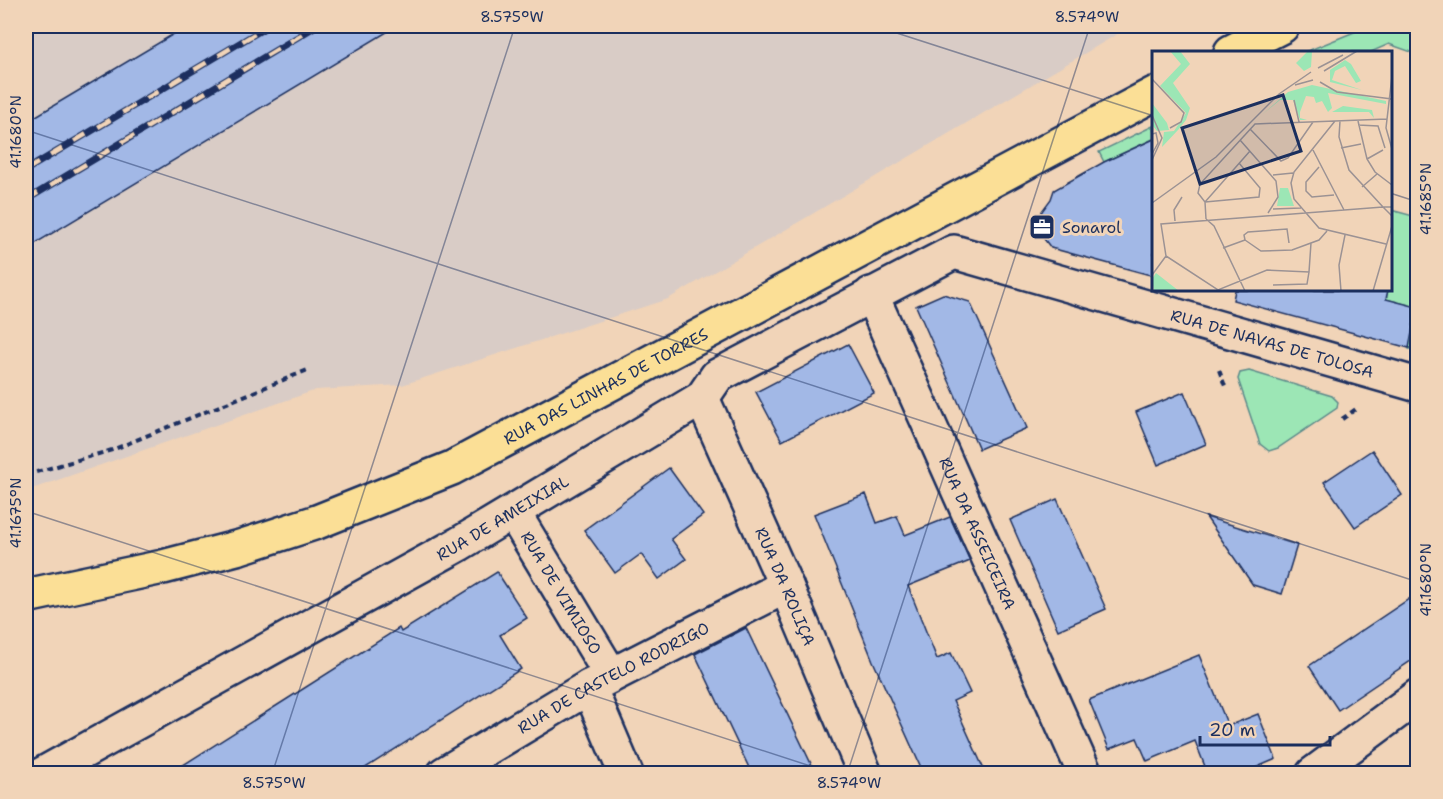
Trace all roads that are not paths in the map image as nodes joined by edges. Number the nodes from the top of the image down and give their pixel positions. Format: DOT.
graph roads {
  1 [pos="1282,26"];
  2 [pos="1233,51"];
  3 [pos="1152,95"];
  4 [pos="954,252"];
  5 [pos="871,294"];
  6 [pos="1418,385"];
  7 [pos="702,398"];
  8 [pos="513,512"];
  9 [pos="786,586"];
  10 [pos="26,596"];
  11 [pos="600,681"];
  12 [pos="1418,696"];
  13 [pos="43,774"];
  14 [pos="444,774"];
  15 [pos="626,774"];
  16 [pos="865,774"];
  17 [pos="1085,774"];
  18 [pos="1313,774"];
  1 -- 2 [label="main road"];
  3 -- 10 [label="main road, RUA DAS LINHAS DE TORRES"];
  4 -- 5 [label="street, RUA DE AMEIXIAL"];
  4 -- 6 [label="street, RUA DE NAVAS DE TOLOSA"];
  5 -- 7 [label="street, RUA DE AMEIXIAL"];
  5 -- 17 [label="street, RUA DA ASSEICEIRA"];
  7 -- 8 [label="street, RUA DE AMEIXIAL"];
  7 -- 9 [label="street, RUA DA ROLIÇA"];
  8 -- 11 [label="street, RUA DE VIMIOSO"];
  8 -- 13 [label="street, RUA DE AMEIXIAL"];
  9 -- 11 [label="street, RUA DE CASTELO RODRIGO"];
  9 -- 16 [label="street, RUA DA ROLIÇA"];
  11 -- 14 [label="street, RUA DE CASTELO RODRIGO"];
  11 -- 15 [label="street, RUA DE VIMIOSO"];
  12 -- 18 [label="street"];
}
